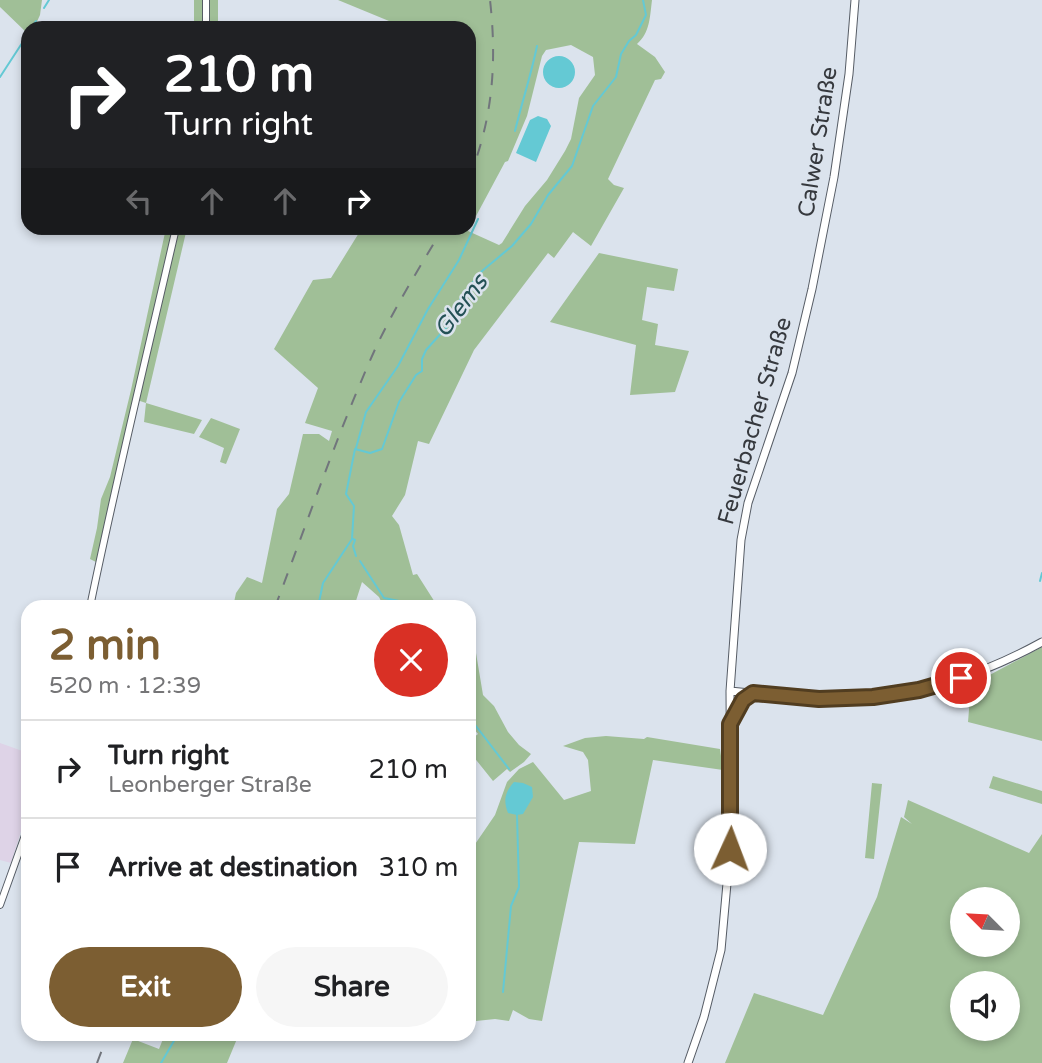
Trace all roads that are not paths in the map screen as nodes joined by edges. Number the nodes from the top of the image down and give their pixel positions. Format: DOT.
graph roads {
  1 [pos="206,0"];
  2 [pos="855,0"];
  3 [pos="206,21"];
  4 [pos="174,235"];
  5 [pos="812,289"];
  6 [pos="91,600"];
  7 [pos="1042,642"];
  8 [pos="730,691"];
  9 [pos="753,693"];
  10 [pos="730,724"];
  11 [pos="21,846"];
  12 [pos="0,905"];
  13 [pos="688,1063"];
  1 -- 3 [label="street"];
  2 -- 5 [label="main road, Calwer Straße"];
  4 -- 6 [label="street"];
  5 -- 8 [label="main road, Feuerbacher Straße"];
  7 -- 9 [label="main road"];
  8 -- 9 [label="main road"];
  8 -- 10 [label="main road, Feuerbacher Straße"];
  9 -- 10 [label="main road"];
  10 -- 13 [label="main road, Feuerbacher Straße"];
  11 -- 12 [label="street"];
}
